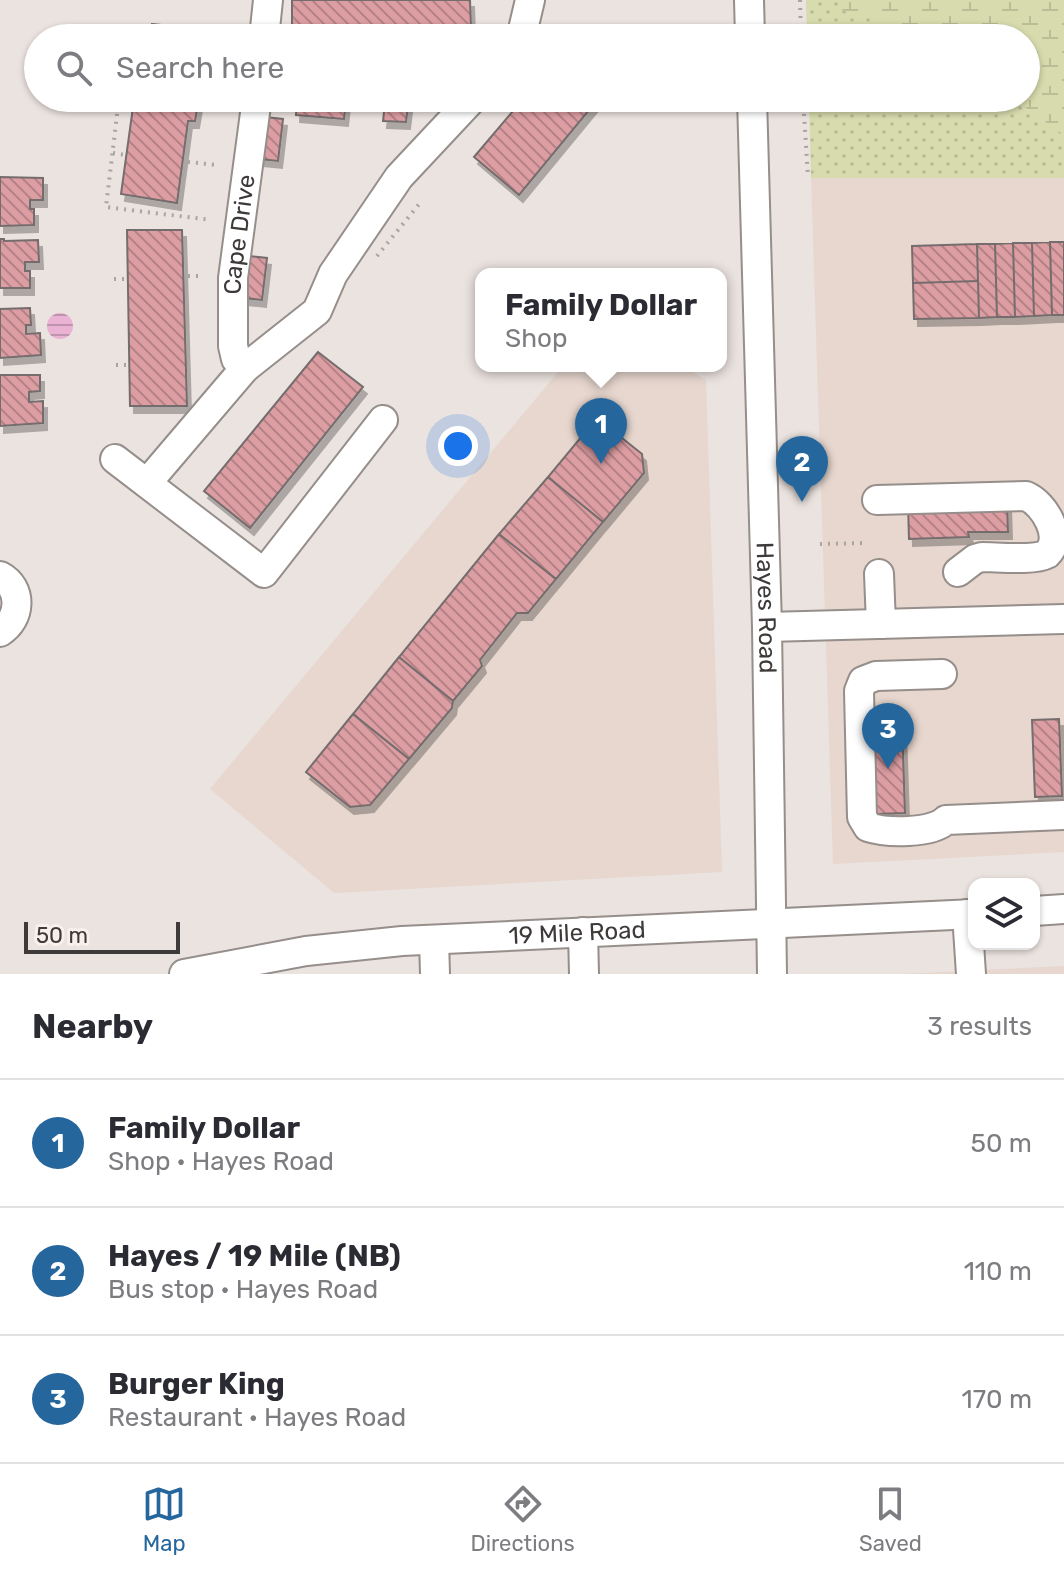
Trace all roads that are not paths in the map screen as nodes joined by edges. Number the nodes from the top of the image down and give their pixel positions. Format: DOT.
graph roads {
  1 [pos="268,0"];
  2 [pos="530,0"];
  3 [pos="749,0"];
  4 [pos="265,24"];
  5 [pos="524,24"];
  6 [pos="750,24"];
  7 [pos="255,112"];
  8 [pos="451,112"];
  9 [pos="752,112"];
  10 [pos="245,368"];
  11 [pos="383,420"];
  12 [pos="115,459"];
  13 [pos="147,483"];
  14 [pos="877,500"];
  15 [pos="958,572"];
  16 [pos="879,574"];
  17 [pos="0,576"];
  18 [pos="1064,619"];
  19 [pos="881,624"];
  20 [pos="767,627"];
  21 [pos="0,632"];
  22 [pos="942,674"];
  23 [pos="1064,815"];
  24 [pos="1064,909"];
  25 [pos="1040,911"];
  26 [pos="968,914"];
  27 [pos="772,924"];
  28 [pos="583,932"];
  29 [pos="434,940"];
  30 [pos="971,950"];
  31 [pos="261,966"];
  32 [pos="184,974"];
  33 [pos="435,974"];
  34 [pos="584,974"];
  35 [pos="772,974"];
  36 [pos="971,974"];
  1 -- 4 [label="street"];
  2 -- 5 [label="street"];
  3 -- 6 [label="street"];
  7 -- 10 [label="street, Cape Drive"];
  8 -- 10 [label="street"];
  9 -- 20 [label="street, Hayes Road"];
  10 -- 13 [label="street"];
  11 -- 13 [label="street"];
  12 -- 13 [label="street"];
  14 -- 15 [label="street"];
  16 -- 19 [label="street"];
  17 -- 21 [label="street"];
  18 -- 19 [label="street"];
  19 -- 20 [label="street"];
  20 -- 27 [label="street, Hayes Road"];
  22 -- 23 [label="street"];
  24 -- 25 [label="street"];
  26 -- 27 [label="street, 19 Mile Road"];
  27 -- 28 [label="street, 19 Mile Road"];
  27 -- 35 [label="street, Hayes Road"];
  28 -- 29 [label="street, 19 Mile Road"];
  28 -- 34 [label="street"];
  29 -- 31 [label="street, 19 Mile Road"];
  29 -- 33 [label="street"];
  30 -- 36 [label="street"];
  31 -- 32 [label="street, 19 Mile Road"];
}
